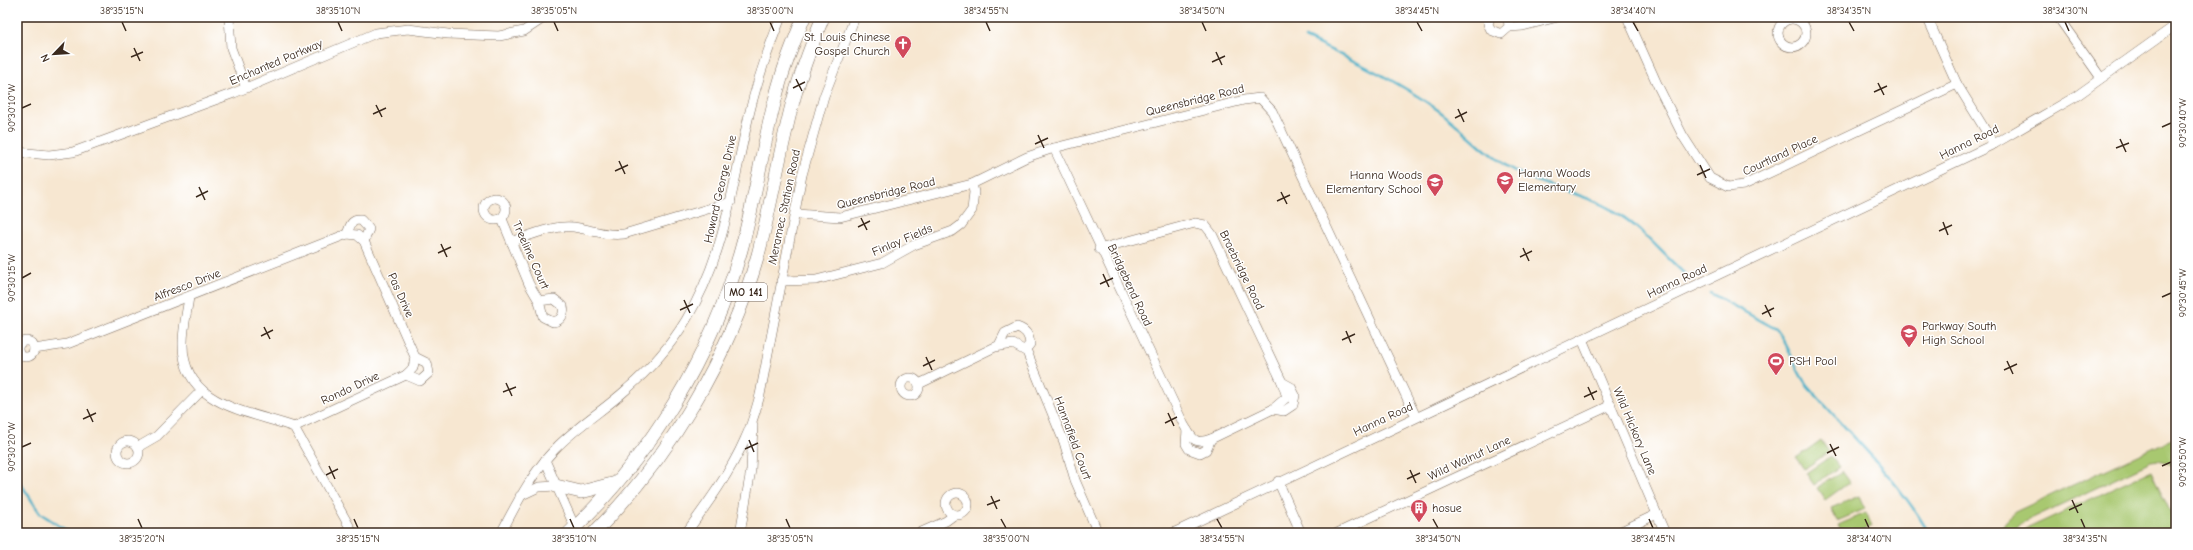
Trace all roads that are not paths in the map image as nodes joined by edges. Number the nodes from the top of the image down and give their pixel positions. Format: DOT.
graph roads {
  1 [pos="229,17"];
  2 [pos="545,17"];
  3 [pos="781,17"];
  4 [pos="804,17"];
  5 [pos="823,17"];
  6 [pos="855,17"];
  7 [pos="1490,17"];
  8 [pos="1508,17"];
  9 [pos="1558,17"];
  10 [pos="1627,17"];
  11 [pos="1927,17"];
  12 [pos="2058,17"];
  13 [pos="2176,25"];
  14 [pos="1509,27"];
  15 [pos="2101,78"];
  16 [pos="1957,84"];
  17 [pos="246,88"];
  18 [pos="1994,144"];
  19 [pos="1054,148"];
  20 [pos="17,152"];
  21 [pos="972,184"];
  22 [pos="731,202"];
  23 [pos="796,214"];
  24 [pos="502,218"];
  25 [pos="347,234"];
  26 [pos="361,238"];
  27 [pos="511,242"];
  28 [pos="1099,249"];
  29 [pos="781,281"];
  30 [pos="190,297"];
  31 [pos="539,301"];
  32 [pos="1582,339"];
  33 [pos="999,346"];
  34 [pos="34,349"];
  35 [pos="1025,350"];
  36 [pos="414,357"];
  37 [pos="413,368"];
  38 [pos="406,375"];
  39 [pos="1282,382"];
  40 [pos="919,384"];
  41 [pos="202,390"];
  42 [pos="1286,397"];
  43 [pos="1611,405"];
  44 [pos="1273,409"];
  45 [pos="754,414"];
  46 [pos="1416,417"];
  47 [pos="294,427"];
  48 [pos="138,447"];
  49 [pos="544,460"];
  50 [pos="1278,481"];
  51 [pos="616,483"];
  52 [pos="556,486"];
  53 [pos="520,497"];
  54 [pos="1657,514"];
  55 [pos="954,515"];
  56 [pos="574,531"];
  57 [pos="353,533"];
  58 [pos="501,533"];
  59 [pos="594,533"];
  60 [pos="686,533"];
  61 [pos="740,533"];
  62 [pos="919,533"];
  63 [pos="1098,533"];
  64 [pos="1173,533"];
  65 [pos="1301,533"];
  66 [pos="1337,533"];
  67 [pos="1617,533"];
  68 [pos="1665,533"];
  1 -- 17 [label="street"];
  2 -- 17 [label="street, Enchanted Parkway"];
  3 -- 22 [label="street, Howard George Drive"];
  4 -- 51 [label="highway, MO 141"];
  5 -- 59 [label="highway, MO 141"];
  6 -- 23 [label="street, Meramec Station Road"];
  7 -- 14 [label="street"];
  8 -- 14 [label="street"];
  9 -- 14 [label="street"];
  10 -- 16 [label="street, Courtland Place"];
  11 -- 16 [label="street"];
  12 -- 15 [label="street"];
  13 -- 15 [label="street, Hanna Road"];
  15 -- 18 [label="street, Hanna Road"];
  16 -- 18 [label="street"];
  17 -- 20 [label="street, Enchanted Parkway"];
  18 -- 32 [label="street, Hanna Road"];
  19 -- 21 [label="street, Queensbridge Road"];
  19 -- 28 [label="street, Bridgebend Road"];
  19 -- 46 [label="street, Queensbridge Road"];
  21 -- 23 [label="street, Queensbridge Road"];
  21 -- 29 [label="street, Finlay Fields"];
  22 -- 27 [label="street"];
  22 -- 49 [label="street, Howard George Drive"];
  23 -- 29 [label="street, Meramec Station Road"];
  24 -- 27 [label="street, Treeline Court"];
  25 -- 26 [label="street, Alfresco Drive"];
  25 -- 26 [label="street"];
  25 -- 30 [label="street, Alfresco Drive"];
  26 -- 36 [label="street, Pas Drive"];
  27 -- 31 [label="street, Treeline Court"];
  28 -- 39 [label="street, Braebridge Road"];
  28 -- 44 [label="street, Bridgebend Road"];
  29 -- 45 [label="street, Meramec Station Road"];
  30 -- 34 [label="street, Alfresco Drive"];
  30 -- 41 [label="street"];
  32 -- 43 [label="street, Wild Hickory Lane"];
  32 -- 46 [label="street, Hanna Road"];
  33 -- 35 [label="street"];
  33 -- 35 [label="street, Hannafield Court"];
  33 -- 40 [label="street"];
  35 -- 63 [label="street, Hannafield Court"];
  36 -- 37 [label="street, Pas Drive"];
  36 -- 38 [label="street"];
  37 -- 38 [label="street, Rondo Drive"];
  38 -- 47 [label="street, Rondo Drive"];
  39 -- 42 [label="street, Braebridge Road"];
  39 -- 44 [label="street, Braebridge Road"];
  41 -- 47 [label="street"];
  41 -- 48 [label="street"];
  42 -- 44 [label="street, Bridgebend Road"];
  43 -- 54 [label="street, Wild Hickory Lane"];
  43 -- 66 [label="street, Wild Walnut Lane"];
  45 -- 60 [label="street, Meramec Station Road"];
  45 -- 61 [label="street"];
  46 -- 50 [label="street, Hanna Road"];
  47 -- 57 [label="street"];
  49 -- 52 [label="street"];
  49 -- 53 [label="street, Howard George Drive"];
  50 -- 64 [label="street, Hanna Road"];
  50 -- 65 [label="street"];
  51 -- 52 [label="highway"];
  51 -- 56 [label="highway, MO 141"];
  52 -- 53 [label="street"];
  52 -- 56 [label="street"];
  53 -- 58 [label="street, Howard George Drive"];
  54 -- 67 [label="street"];
  54 -- 68 [label="street, Wild Hickory Lane"];
  55 -- 62 [label="street"];
}
